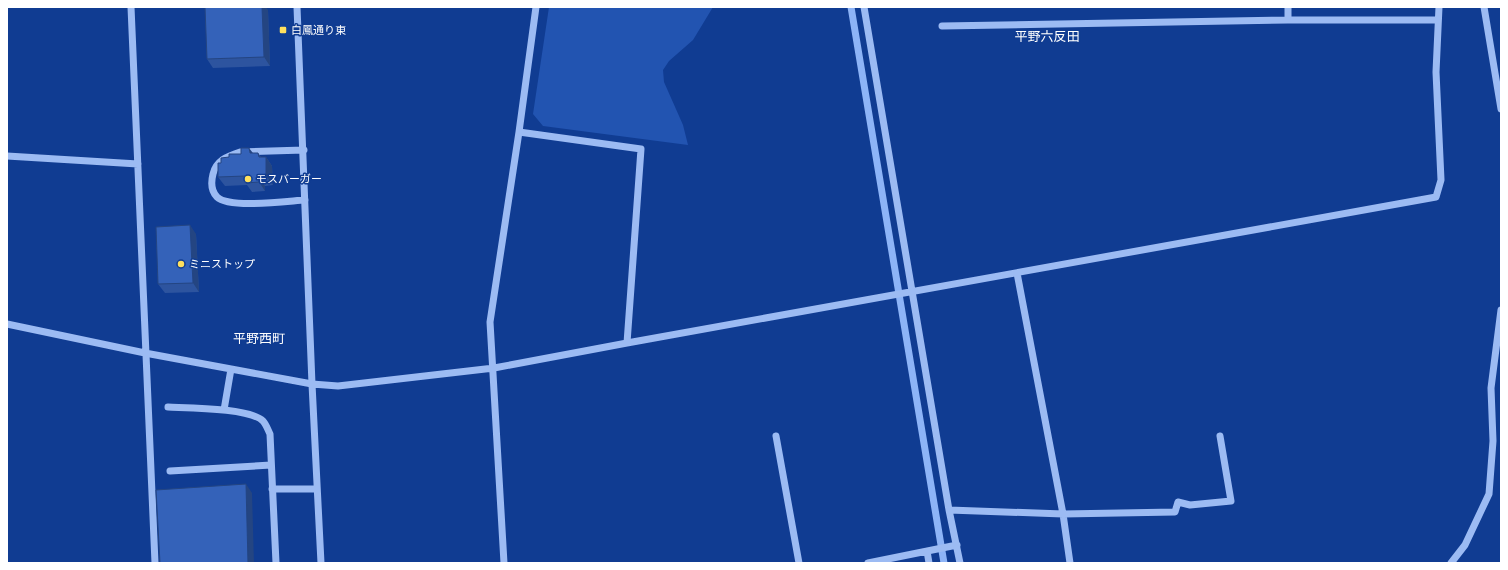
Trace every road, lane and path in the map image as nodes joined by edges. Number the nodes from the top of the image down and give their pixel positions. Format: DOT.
graph roads {
  1 [pos="131,7"];
  2 [pos="297,7"];
  3 [pos="536,7"];
  4 [pos="864,7"];
  5 [pos="1288,7"];
  6 [pos="1439,7"];
  7 [pos="1484,7"];
  8 [pos="1288,20"];
  9 [pos="1438,20"];
  10 [pos="942,26"];
  11 [pos="1501,109"];
  12 [pos="519,132"];
  13 [pos="304,150"];
  14 [pos="7,156"];
  15 [pos="138,164"];
  16 [pos="305,200"];
  17 [pos="1018,273"];
  18 [pos="912,292"];
  19 [pos="1501,310"];
  20 [pos="7,324"];
  21 [pos="627,343"];
  22 [pos="145,353"];
  23 [pos="494,368"];
  24 [pos="230,369"];
  25 [pos="312,384"];
  26 [pos="168,407"];
  27 [pos="224,410"];
  28 [pos="776,436"];
  29 [pos="1220,436"];
  30 [pos="271,465"];
  31 [pos="170,471"];
  32 [pos="272,489"];
  33 [pos="317,489"];
  34 [pos="949,510"];
  35 [pos="1063,514"];
  36 [pos="957,545"];
  37 [pos="927,551"];
  38 [pos="155,563"];
  39 [pos="276,563"];
  40 [pos="321,563"];
  41 [pos="504,563"];
  42 [pos="799,563"];
  43 [pos="868,563"];
  44 [pos="929,563"];
  45 [pos="960,563"];
  46 [pos="1070,563"];
  47 [pos="1452,563"];
  1 -- 15 [label="street"];
  2 -- 13 [label="street"];
  3 -- 12 [label="street"];
  4 -- 18 [label="street"];
  5 -- 8 [label="street"];
  6 -- 9 [label="street"];
  7 -- 11 [label="street"];
  8 -- 9 [label="street"];
  8 -- 10 [label="street"];
  9 -- 17 [label="street"];
  12 -- 21 [label="street"];
  12 -- 23 [label="street"];
  13 -- 16 [label="street"];
  13 -- 16 [label="street"];
  14 -- 15 [label="street"];
  15 -- 22 [label="street"];
  16 -- 25 [label="street"];
  17 -- 18 [label="street"];
  17 -- 35 [label="street"];
  18 -- 21 [label="street"];
  18 -- 34 [label="street"];
  19 -- 47 [label="street"];
  20 -- 22 [label="street"];
  21 -- 23 [label="street"];
  22 -- 24 [label="street"];
  22 -- 38 [label="street"];
  23 -- 25 [label="street"];
  23 -- 41 [label="street"];
  24 -- 25 [label="street"];
  24 -- 27 [label="street"];
  25 -- 33 [label="street"];
  26 -- 27 [label="street"];
  27 -- 30 [label="street"];
  28 -- 42 [label="street"];
  29 -- 35 [label="street"];
  30 -- 31 [label="street"];
  30 -- 32 [label="street"];
  32 -- 33 [label="street"];
  32 -- 39 [label="street"];
  33 -- 40 [label="street"];
  34 -- 35 [label="street"];
  34 -- 36 [label="street"];
  35 -- 46 [label="street"];
  36 -- 37 [label="street"];
  36 -- 45 [label="street"];
  37 -- 43 [label="street"];
  37 -- 44 [label="street"];
}
